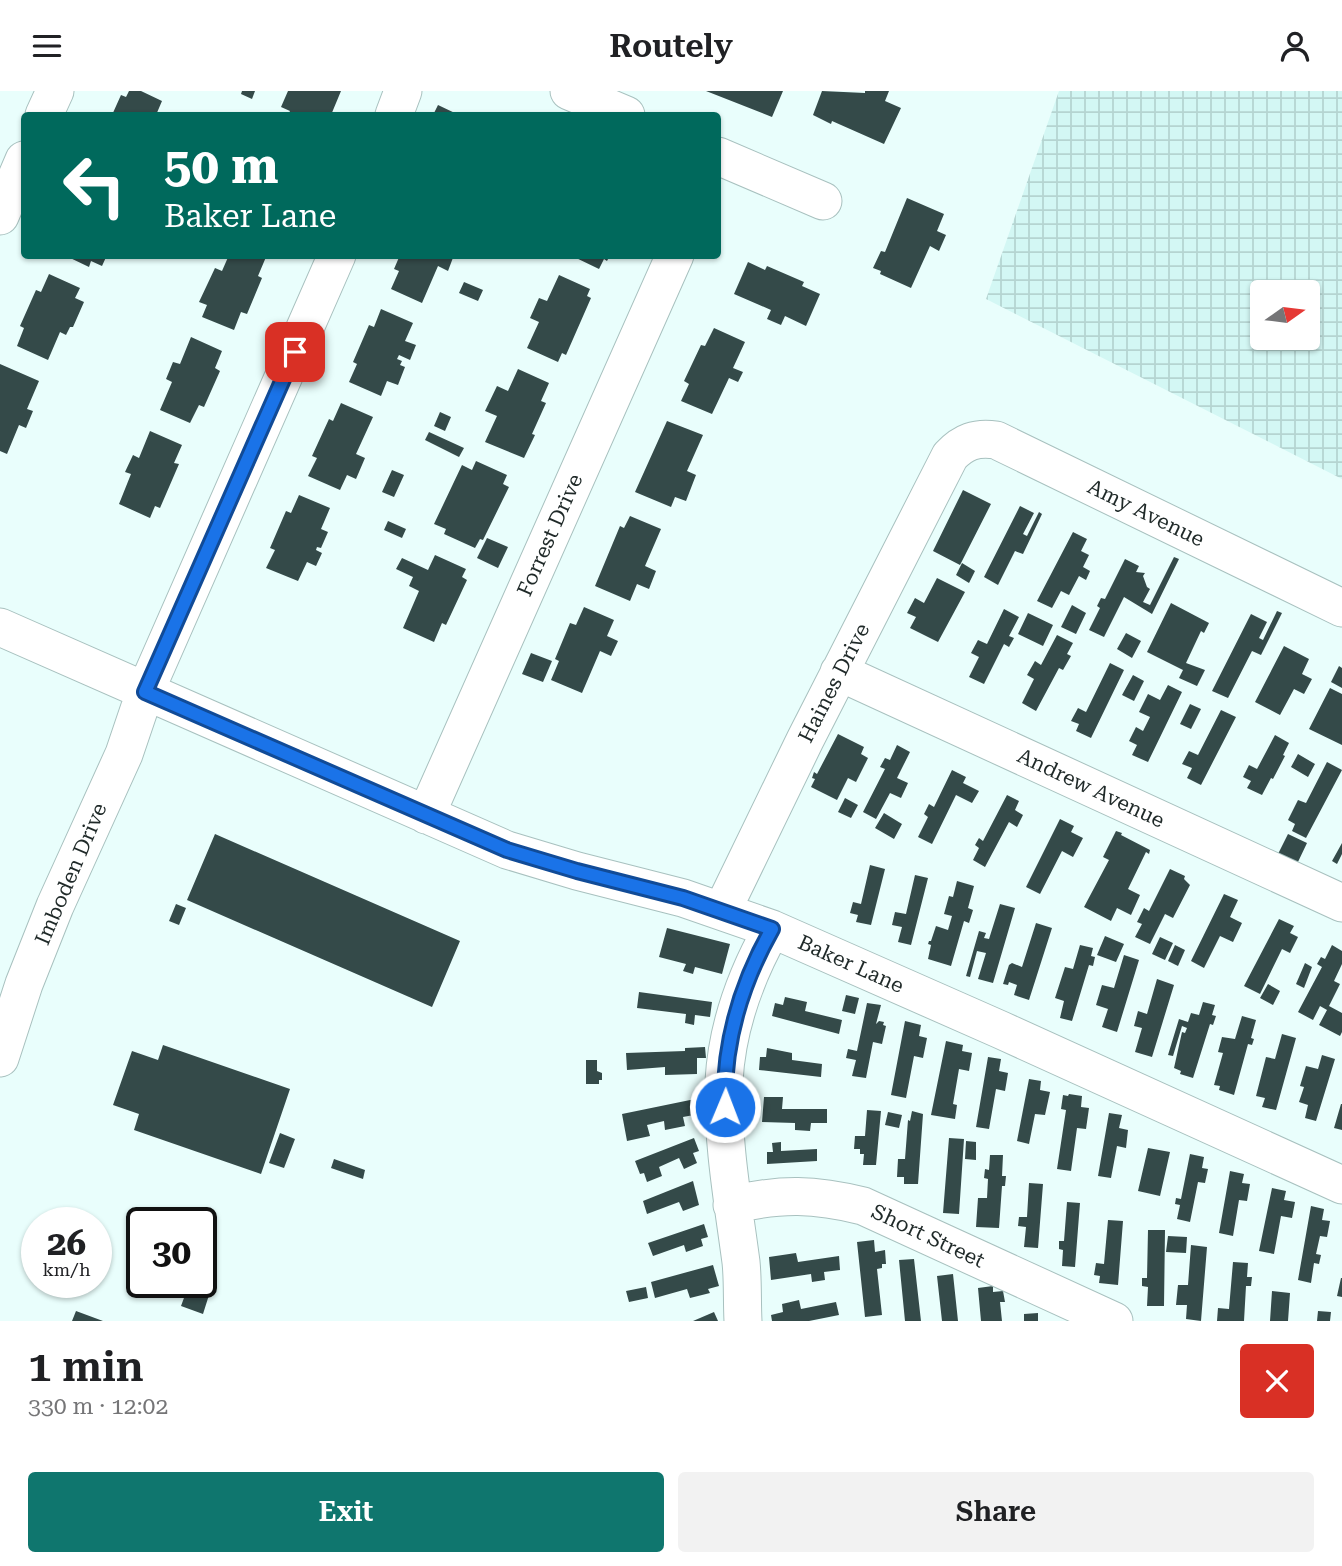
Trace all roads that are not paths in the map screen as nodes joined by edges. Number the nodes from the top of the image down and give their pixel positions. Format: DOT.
graph roads {
  1 [pos="55,91"];
  2 [pos="403,91"];
  3 [pos="569,91"];
  4 [pos="45,112"];
  5 [pos="395,112"];
  6 [pos="619,112"];
  7 [pos="721,158"];
  8 [pos="21,167"];
  9 [pos="823,201"];
  10 [pos="0,216"];
  11 [pos="335,259"];
  12 [pos="673,259"];
  13 [pos="950,456"];
  14 [pos="1342,608"];
  15 [pos="0,627"];
  16 [pos="839,672"];
  17 [pos="145,692"];
  18 [pos="426,815"];
  19 [pos="1342,903"];
  20 [pos="722,911"];
  21 [pos="772,929"];
  22 [pos="0,1058"];
  23 [pos="1342,1185"];
  24 [pos="733,1205"];
  25 [pos="743,1321"];
  26 [pos="1114,1321"];
  1 -- 4 [label="street"];
  2 -- 5 [label="street"];
  3 -- 6 [label="street"];
  7 -- 9 [label="street"];
  8 -- 10 [label="street"];
  11 -- 17 [label="street, Imboden Drive"];
  12 -- 18 [label="street, Forrest Drive"];
  13 -- 14 [label="street, Amy Avenue"];
  13 -- 16 [label="street, Haines Drive"];
  15 -- 17 [label="street, Baker Lane"];
  16 -- 19 [label="street, Andrew Avenue"];
  16 -- 20 [label="street, Haines Drive"];
  17 -- 18 [label="street, Baker Lane"];
  17 -- 22 [label="street, Imboden Drive"];
  18 -- 20 [label="street, Baker Lane"];
  20 -- 21 [label="street, Baker Lane"];
  21 -- 23 [label="street, Baker Lane"];
  21 -- 24 [label="street"];
  24 -- 25 [label="street"];
  24 -- 26 [label="street, Short Street"];
}
